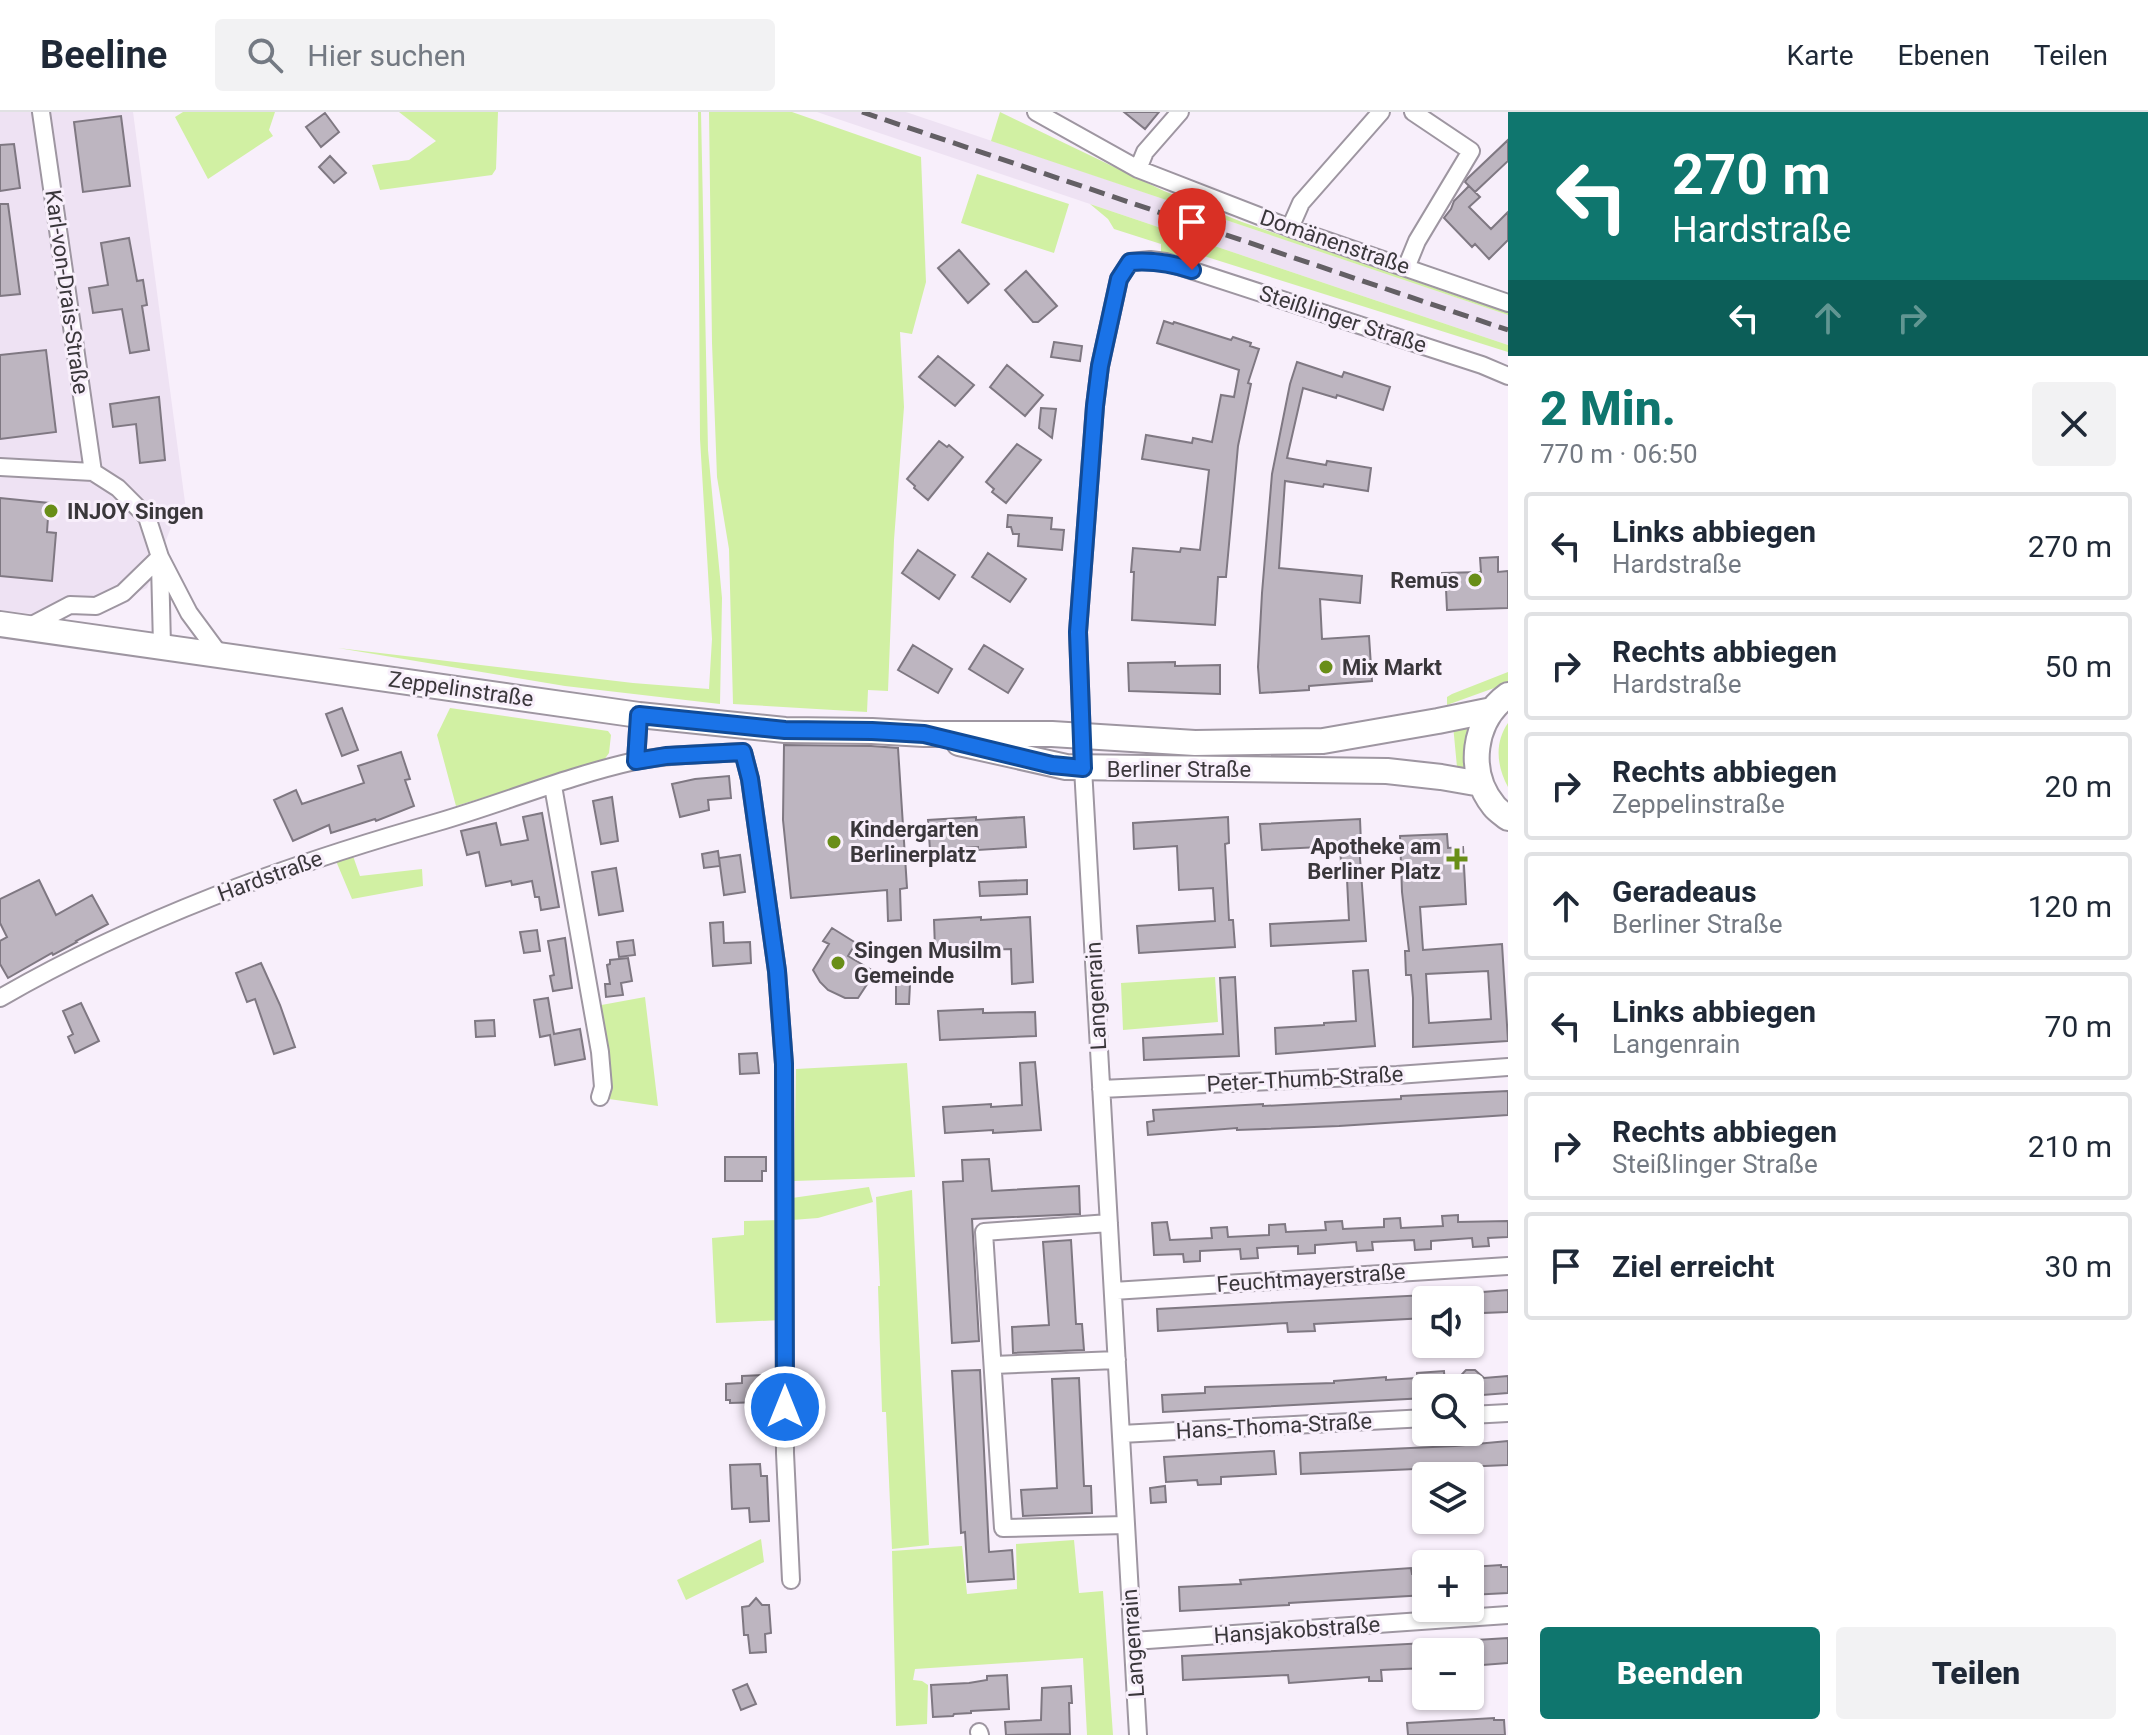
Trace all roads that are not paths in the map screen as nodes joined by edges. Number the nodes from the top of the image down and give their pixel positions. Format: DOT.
graph roads {
  1 [pos="41,112"];
  2 [pos="1036,112"];
  3 [pos="1180,112"];
  4 [pos="1381,112"];
  5 [pos="1413,112"];
  6 [pos="1138,169"];
  7 [pos="1290,228"];
  8 [pos="1130,262"];
  9 [pos="1406,268"];
  10 [pos="1508,303"];
  11 [pos="1508,376"];
  12 [pos="0,467"];
  13 [pos="93,472"];
  14 [pos="160,557"];
  15 [pos="0,624"];
  16 [pos="26,627"];
  17 [pos="162,646"];
  18 [pos="220,655"];
  19 [pos="1500,702"];
  20 [pos="639,715"];
  21 [pos="924,734"];
  22 [pos="1081,736"];
  23 [pos="636,761"];
  24 [pos="1083,768"];
  25 [pos="1481,784"];
  26 [pos="553,786"];
  27 [pos="1508,818"];
  28 [pos="0,998"];
  29 [pos="1508,1067"];
  30 [pos="1101,1089"];
  31 [pos="600,1097"];
  32 [pos="1109,1223"];
  33 [pos="1508,1266"];
  34 [pos="1113,1291"];
  35 [pos="1117,1360"];
  36 [pos="993,1365"];
  37 [pos="1508,1413"];
  38 [pos="1484,1414"];
  39 [pos="1412,1419"];
  40 [pos="1121,1434"];
  41 [pos="1125,1525"];
  42 [pos="791,1580"];
  43 [pos="1508,1615"];
  44 [pos="1133,1641"];
  45 [pos="1138,1735"];
  1 -- 13 [label="street, Karl-von-Drais-Straße"];
  2 -- 6 [label="street, Domänenstraße"];
  3 -- 6 [label="street"];
  4 -- 7 [label="street"];
  5 -- 9 [label="street"];
  6 -- 7 [label="street, Domänenstraße"];
  7 -- 9 [label="street, Domänenstraße"];
  8 -- 11 [label="street, Steißlinger Straße"];
  8 -- 22 [label="street, Langenrain"];
  9 -- 10 [label="street, Domänenstraße"];
  12 -- 13 [label="street"];
  13 -- 14 [label="street"];
  14 -- 16 [label="street"];
  14 -- 17 [label="street"];
  14 -- 18 [label="street"];
  15 -- 16 [label="street, Zeppelinstraße"];
  16 -- 17 [label="street, Zeppelinstraße"];
  17 -- 18 [label="street, Zeppelinstraße"];
  18 -- 20 [label="street, Zeppelinstraße"];
  19 -- 22 [label="street, Berliner Straße"];
  19 -- 25 [label="street"];
  20 -- 21 [label="street, Zeppelinstraße"];
  20 -- 23 [label="street"];
  21 -- 22 [label="street, Berliner Straße"];
  21 -- 24 [label="street, Berliner Straße"];
  22 -- 24 [label="street, Langenrain"];
  23 -- 26 [label="street, Hardstraße"];
  23 -- 42 [label="street, Hardstraße"];
  24 -- 25 [label="street, Berliner Straße"];
  24 -- 30 [label="street, Langenrain"];
  25 -- 27 [label="street"];
  26 -- 28 [label="street, Hardstraße"];
  26 -- 31 [label="street"];
  29 -- 30 [label="street, Peter-Thumb-Straße"];
  30 -- 32 [label="street, Langenrain"];
  32 -- 34 [label="street, Langenrain"];
  32 -- 36 [label="street"];
  33 -- 34 [label="street, Feuchtmayerstraße"];
  34 -- 35 [label="street, Langenrain"];
  35 -- 36 [label="street"];
  35 -- 40 [label="street, Langenrain"];
  36 -- 41 [label="street"];
  37 -- 38 [label="street"];
  39 -- 40 [label="street, Hans-Thoma-Straße"];
  40 -- 41 [label="street, Langenrain"];
  41 -- 44 [label="street, Langenrain"];
  43 -- 44 [label="street, Hansjakobstraße"];
  44 -- 45 [label="street, Langenrain"];
}
